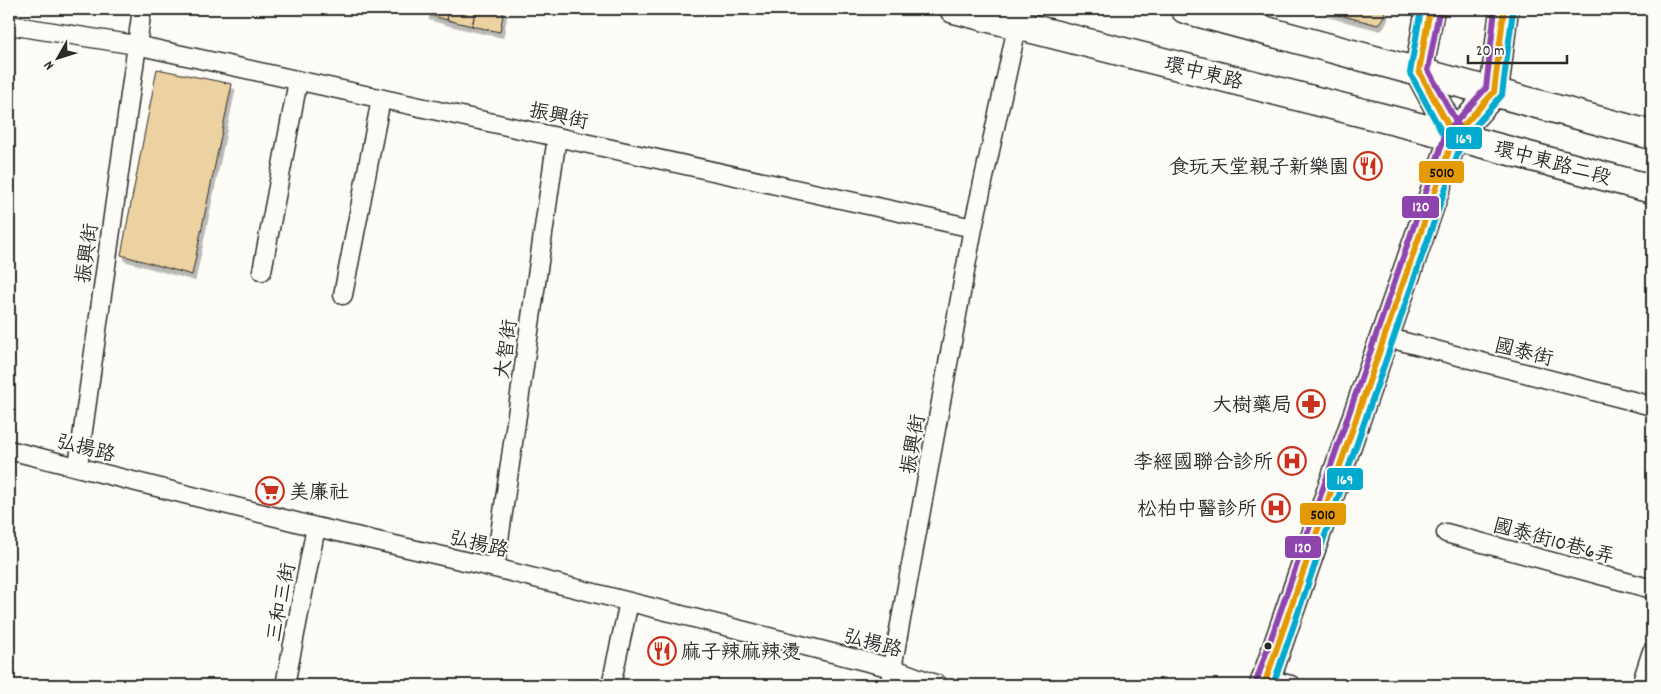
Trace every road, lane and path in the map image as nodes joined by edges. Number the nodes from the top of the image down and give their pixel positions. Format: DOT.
graph roads {
  1 [pos="142,9"];
  2 [pos="954,9"];
  3 [pos="1185,9"];
  4 [pos="1430,9"];
  5 [pos="1504,9"];
  6 [pos="1020,17"];
  7 [pos="9,25"];
  8 [pos="136,45"];
  9 [pos="1419,71"];
  10 [pos="298,81"];
  11 [pos="1494,92"];
  12 [pos="381,99"];
  13 [pos="1652,135"];
  14 [pos="1454,136"];
  15 [pos="558,137"];
  16 [pos="1652,189"];
  17 [pos="973,228"];
  18 [pos="262,271"];
  19 [pos="343,295"];
  20 [pos="1385,337"];
  21 [pos="1652,406"];
  22 [pos="9,450"];
  23 [pos="78,466"];
  24 [pos="316,527"];
  25 [pos="1446,533"];
  26 [pos="495,568"];
  27 [pos="1652,588"];
  28 [pos="629,602"];
  29 [pos="1652,651"];
  30 [pos="891,677"];
  31 [pos="1274,683"];
  32 [pos="285,685"];
  33 [pos="611,685"];
  34 [pos="938,685"];
  35 [pos="1641,685"];
  1 -- 8 [label="lane, 振興街"];
  2 -- 6 [label="street, 環中東路"];
  3 -- 9 [label="street"];
  4 -- 9 [label="street"];
  5 -- 11 [label="street"];
  6 -- 14 [label="street, 環中東路"];
  6 -- 17 [label="lane, 振興街"];
  7 -- 8 [label="lane"];
  8 -- 10 [label="lane, 振興街"];
  8 -- 23 [label="lane, 振興街"];
  9 -- 11 [label="street"];
  9 -- 14 [label="street"];
  10 -- 12 [label="lane, 振興街"];
  10 -- 18 [label="lane"];
  11 -- 13 [label="street"];
  11 -- 14 [label="street"];
  12 -- 15 [label="lane, 振興街"];
  12 -- 19 [label="lane"];
  14 -- 16 [label="street, 環中東路二段"];
  14 -- 20 [label="street"];
  15 -- 17 [label="lane, 振興街"];
  15 -- 26 [label="lane, 大智街"];
  17 -- 30 [label="lane, 振興街"];
  20 -- 21 [label="lane, 國泰街"];
  20 -- 31 [label="street"];
  22 -- 23 [label="lane, 弘揚路"];
  23 -- 24 [label="lane, 弘揚路"];
  24 -- 26 [label="lane, 弘揚路"];
  24 -- 32 [label="lane, 三和三街"];
  25 -- 27 [label="lane, 國泰街10巷6弄"];
  26 -- 28 [label="lane, 弘揚路"];
  28 -- 30 [label="lane, 弘揚路"];
  28 -- 33 [label="lane"];
  29 -- 35 [label="lane"];
  30 -- 34 [label="lane, 弘揚路"];
}
